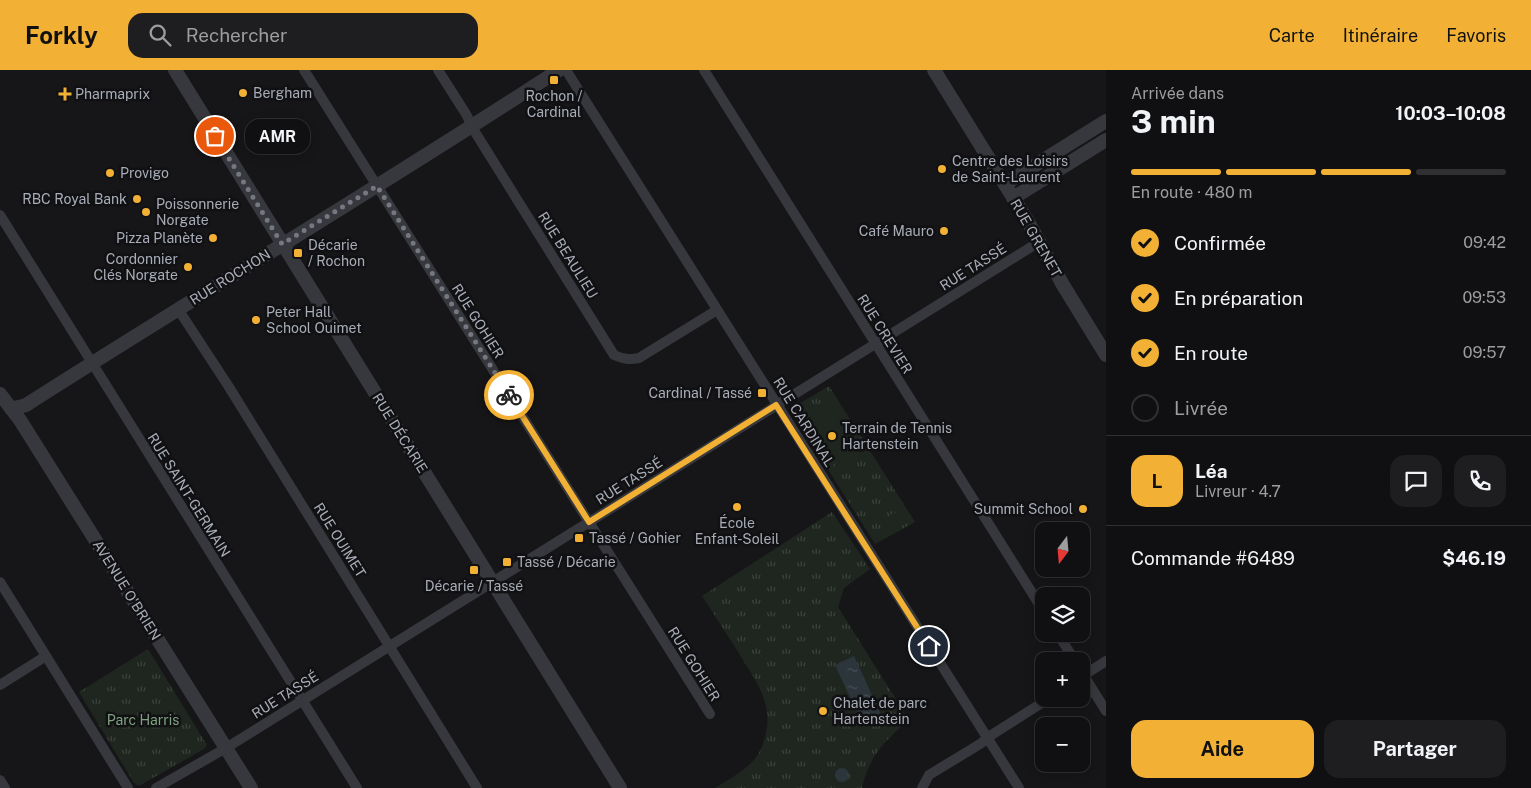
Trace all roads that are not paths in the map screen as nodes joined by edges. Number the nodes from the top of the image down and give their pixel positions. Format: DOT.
graph roads {
  1 [pos="304,70"];
  2 [pos="438,70"];
  3 [pos="559,70"];
  4 [pos="566,70"];
  5 [pos="704,70"];
  6 [pos="934,70"];
  7 [pos="175,73"];
  8 [pos="1106,120"];
  9 [pos="471,126"];
  10 [pos="1106,140"];
  11 [pos="1005,184"];
  12 [pos="377,186"];
  13 [pos="1014,198"];
  14 [pos="0,215"];
  15 [pos="1039,242"];
  16 [pos="282,244"];
  17 [pos="178,309"];
  18 [pos="717,310"];
  19 [pos="874,344"];
  20 [pos="1106,354"];
  21 [pos="91,363"];
  22 [pos="0,394"];
  23 [pos="776,405"];
  24 [pos="6,410"];
  25 [pos="589,522"];
  26 [pos="0,582"];
  27 [pos="492,582"];
  28 [pos="1035,598"];
  29 [pos="389,647"];
  30 [pos="46,656"];
  31 [pos="1106,661"];
  32 [pos="1090,670"];
  33 [pos="0,685"];
  34 [pos="1090,687"];
  35 [pos="302,701"];
  36 [pos="1035,707"];
  37 [pos="1106,711"];
  38 [pos="710,714"];
  39 [pos="987,738"];
  40 [pos="226,748"];
  41 [pos="0,780"];
  42 [pos="5,788"];
  43 [pos="128,788"];
  44 [pos="156,788"];
  45 [pos="251,788"];
  46 [pos="357,788"];
  47 [pos="477,788"];
  48 [pos="620,788"];
  49 [pos="922,788"];
  50 [pos="1019,788"];
  1 -- 12 [label="street, RUE GOHIER"];
  2 -- 9 [label="street, RUE BEAULIEU"];
  3 -- 9 [label="street, RUE ROCHON"];
  4 -- 18 [label="street, RUE CARDINAL"];
  5 -- 19 [label="street, RUE CREVIER"];
  6 -- 11 [label="street, RUE GRENET"];
  7 -- 16 [label="street, RUE DÉCARIE"];
  8 -- 11 [label="street"];
  9 -- 12 [label="street, RUE ROCHON"];
  9 -- 18 [label="street, RUE BEAULIEU"];
  10 -- 13 [label="street"];
  11 -- 13 [label="street, RUE GRENET"];
  12 -- 16 [label="street, RUE ROCHON"];
  12 -- 25 [label="street, RUE GOHIER"];
  13 -- 15 [label="street, RUE GRENET"];
  14 -- 21 [label="street, RUE SAINT-GERMAIN"];
  15 -- 19 [label="street, RUE TASSÉ"];
  15 -- 20 [label="street, RUE GRENET"];
  16 -- 17 [label="street, RUE ROCHON"];
  16 -- 27 [label="street, RUE DÉCARIE"];
  17 -- 21 [label="street, RUE ROCHON"];
  17 -- 29 [label="street, RUE OUIMET"];
  18 -- 23 [label="street, RUE CARDINAL"];
  19 -- 23 [label="street, RUE TASSÉ"];
  19 -- 28 [label="street, RUE CREVIER"];
  21 -- 24 [label="street, RUE ROCHON"];
  21 -- 35 [label="street, RUE SAINT-GERMAIN"];
  22 -- 24 [label="street, AVENUE O'BRIEN"];
  23 -- 25 [label="street, RUE TASSÉ"];
  23 -- 39 [label="street, RUE CARDINAL"];
  24 -- 40 [label="street, AVENUE O'BRIEN"];
  25 -- 27 [label="street, RUE TASSÉ"];
  25 -- 38 [label="street, RUE GOHIER"];
  26 -- 30 [label="street"];
  27 -- 29 [label="street, RUE TASSÉ"];
  27 -- 48 [label="street, RUE DÉCARIE"];
  29 -- 35 [label="street, RUE TASSÉ"];
  29 -- 47 [label="street, RUE OUIMET"];
  30 -- 33 [label="street"];
  30 -- 43 [label="street"];
  31 -- 32 [label="street"];
  34 -- 37 [label="street"];
  35 -- 40 [label="street, RUE TASSÉ"];
  35 -- 46 [label="street, RUE SAINT-GERMAIN"];
  36 -- 39 [label="street"];
  39 -- 49 [label="street"];
  39 -- 50 [label="street, RUE CARDINAL"];
  40 -- 44 [label="street, RUE TASSÉ"];
  40 -- 45 [label="street, AVENUE O'BRIEN"];
  41 -- 42 [label="street"];
}
